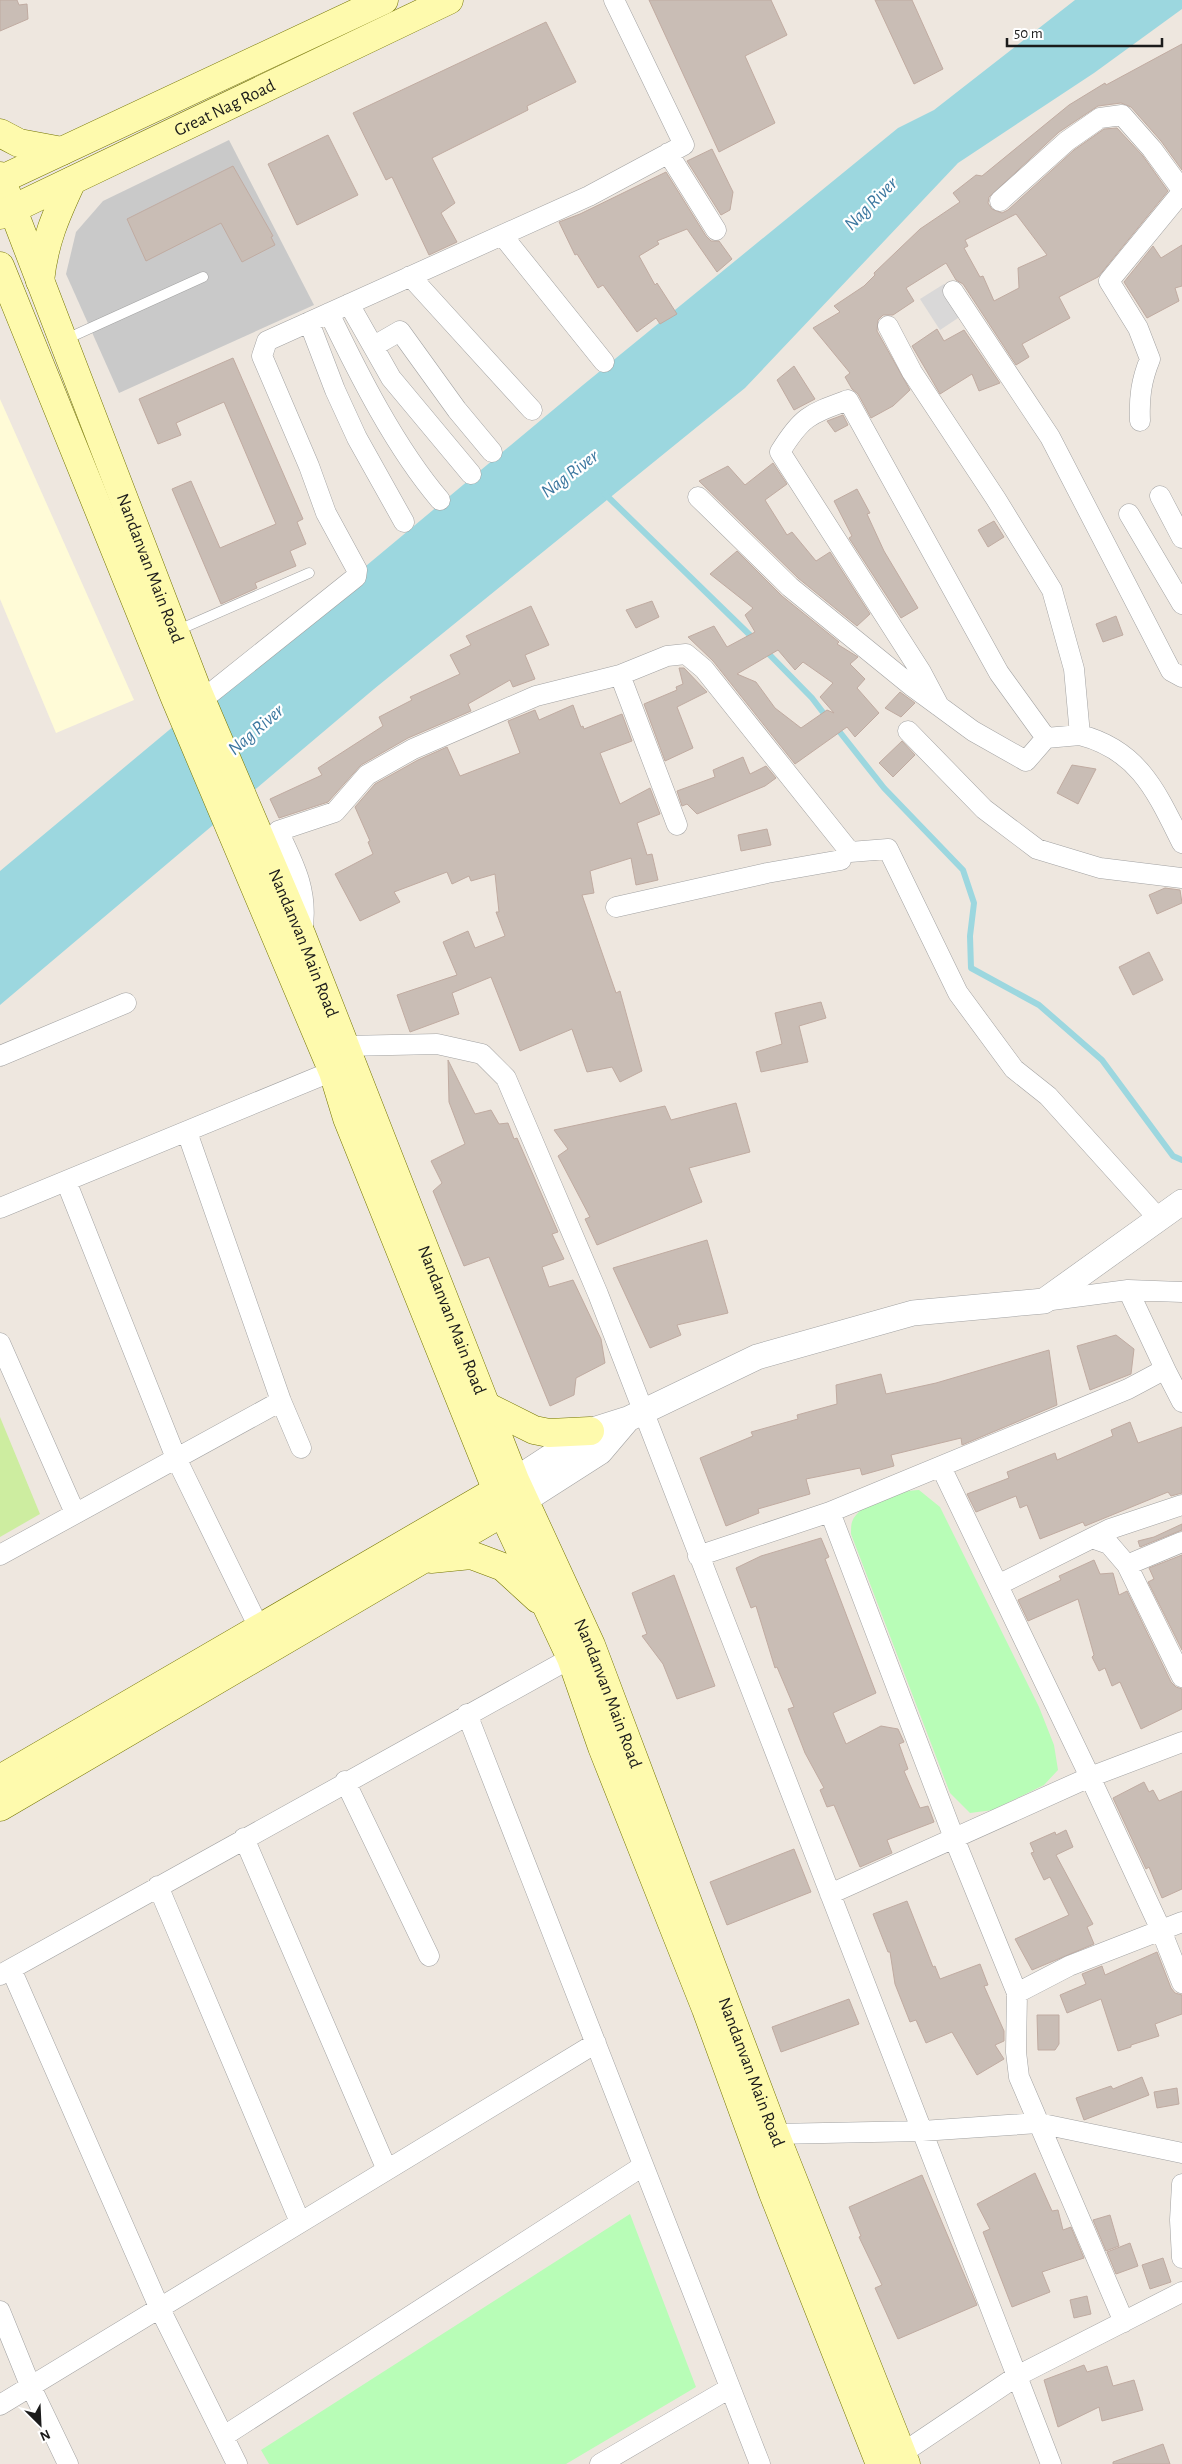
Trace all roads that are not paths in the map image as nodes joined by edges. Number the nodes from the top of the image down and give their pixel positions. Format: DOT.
graph roads {
  1 [pos="384,0"];
  2 [pos="449,0"];
  3 [pos="614,0"];
  4 [pos="0,133"];
  5 [pos="62,151"];
  6 [pos="668,153"];
  7 [pos="0,178"];
  8 [pos="72,181"];
  9 [pos="1182,191"];
  10 [pos="1000,201"];
  11 [pos="6,212"];
  12 [pos="716,230"];
  13 [pos="502,235"];
  14 [pos="0,266"];
  15 [pos="410,276"];
  16 [pos="203,277"];
  17 [pos="40,281"];
  18 [pos="6,290"];
  19 [pos="953,291"];
  20 [pos="349,304"];
  21 [pos="329,313"];
  22 [pos="309,322"];
  23 [pos="888,326"];
  24 [pos="63,341"];
  25 [pos="374,346"];
  26 [pos="604,362"];
  27 [pos="532,410"];
  28 [pos="1140,421"];
  29 [pos="492,452"];
  30 [pos="470,474"];
  31 [pos="1160,496"];
  32 [pos="698,497"];
  33 [pos="440,500"];
  34 [pos="1129,514"];
  35 [pos="404,522"];
  36 [pos="1182,538"];
  37 [pos="310,573"];
  38 [pos="1182,604"];
  39 [pos="175,631"];
  40 [pos="620,675"];
  41 [pos="1182,677"];
  42 [pos="191,696"];
  43 [pos="939,706"];
  44 [pos="908,731"];
  45 [pos="1080,735"];
  46 [pos="1046,738"];
  47 [pos="242,822"];
  48 [pos="677,825"];
  49 [pos="1182,843"];
  50 [pos="841,860"];
  51 [pos="1182,878"];
  52 [pos="616,907"];
  53 [pos="302,936"];
  54 [pos="126,1003"];
  55 [pos="0,1056"];
  56 [pos="343,1060"];
  57 [pos="187,1132"];
  58 [pos="66,1181"];
  59 [pos="1182,1202"];
  60 [pos="0,1208"];
  61 [pos="1158,1218"];
  62 [pos="1128,1290"];
  63 [pos="1182,1292"];
  64 [pos="1044,1300"];
  65 [pos="1,1346"];
  66 [pos="1166,1371"];
  67 [pos="281,1401"];
  68 [pos="1182,1402"];
  69 [pos="486,1406"];
  70 [pos="635,1416"];
  71 [pos="590,1432"];
  72 [pos="302,1448"];
  73 [pos="176,1458"];
  74 [pos="941,1466"];
  75 [pos="510,1496"];
  76 [pos="1182,1506"];
  77 [pos="830,1512"];
  78 [pos="75,1513"];
  79 [pos="1092,1538"];
  80 [pos="1182,1542"];
  81 [pos="0,1555"];
  82 [pos="698,1556"];
  83 [pos="423,1560"];
  84 [pos="1127,1566"];
  85 [pos="998,1585"];
  86 [pos="548,1609"];
  87 [pos="264,1639"];
  88 [pos="571,1658"];
  89 [pos="1182,1677"];
  90 [pos="467,1714"];
  91 [pos="1182,1742"];
  92 [pos="1090,1777"];
  93 [pos="0,1779"];
  94 [pos="345,1782"];
  95 [pos="0,1807"];
  96 [pos="244,1838"];
  97 [pos="954,1838"];
  98 [pos="158,1886"];
  99 [pos="830,1894"];
  100 [pos="1182,1922"];
  101 [pos="1161,1930"];
  102 [pos="429,1956"];
  103 [pos="5,1972"];
  104 [pos="1182,1983"];
  105 [pos="1017,1993"];
  106 [pos="596,2043"];
  107 [pos="1038,2122"];
  108 [pos="922,2131"];
  109 [pos="775,2134"];
  110 [pos="1182,2153"];
  111 [pos="643,2166"];
  112 [pos="387,2170"];
  113 [pos="1182,2184"];
  114 [pos="300,2222"];
  115 [pos="1182,2258"];
  116 [pos="1182,2292"];
  117 [pos="159,2307"];
  118 [pos="0,2311"];
  119 [pos="1124,2322"];
  120 [pos="1017,2376"];
  121 [pos="30,2385"];
  122 [pos="730,2388"];
  123 [pos="0,2405"];
  124 [pos="224,2436"];
  125 [pos="893,2462"];
  126 [pos="68,2464"];
  127 [pos="237,2464"];
  128 [pos="600,2464"];
  129 [pos="760,2464"];
  130 [pos="1051,2464"];
  1 -- 5 [label="main road, Great Nag Road"];
  2 -- 8 [label="main road, Great Nag Road"];
  3 -- 6 [label="street"];
  4 -- 5 [label="main road"];
  5 -- 7 [label="main road, Great Nag Road"];
  6 -- 12 [label="street"];
  6 -- 13 [label="street"];
  7 -- 11 [label="main road, Nandanvan Main Road"];
  8 -- 11 [label="main road, Great Nag Road"];
  8 -- 17 [label="main road"];
  9 -- 10 [label="street"];
  9 -- 28 [label="street"];
  11 -- 17 [label="main road, Nandanvan Main Road"];
  13 -- 15 [label="street"];
  13 -- 26 [label="street"];
  14 -- 18 [label="main road"];
  15 -- 20 [label="street"];
  15 -- 27 [label="street"];
  16 -- 24 [label="lane"];
  17 -- 24 [label="main road, Nandanvan Main Road"];
  18 -- 42 [label="main road"];
  19 -- 41 [label="street"];
  20 -- 21 [label="street"];
  20 -- 25 [label="street"];
  21 -- 22 [label="street"];
  21 -- 33 [label="street"];
  22 -- 35 [label="street"];
  22 -- 42 [label="street"];
  23 -- 45 [label="street"];
  24 -- 39 [label="main road, Nandanvan Main Road"];
  25 -- 29 [label="street"];
  25 -- 30 [label="street"];
  31 -- 36 [label="street"];
  32 -- 43 [label="street"];
  34 -- 38 [label="street"];
  37 -- 39 [label="lane"];
  39 -- 42 [label="main road, Nandanvan Main Road"];
  40 -- 48 [label="street"];
  40 -- 53 [label="street"];
  40 -- 61 [label="street"];
  42 -- 47 [label="main road, Nandanvan Main Road"];
  43 -- 46 [label="street"];
  43 -- 46 [label="street"];
  44 -- 51 [label="street"];
  45 -- 46 [label="street"];
  45 -- 49 [label="street"];
  47 -- 53 [label="main road, Nandanvan Main Road"];
  47 -- 56 [label="main road"];
  50 -- 52 [label="street"];
  53 -- 56 [label="main road, Nandanvan Main Road"];
  54 -- 55 [label="street"];
  56 -- 57 [label="street"];
  56 -- 69 [label="main road, Nandanvan Main Road"];
  56 -- 70 [label="street"];
  56 -- 75 [label="main road"];
  57 -- 58 [label="street"];
  57 -- 67 [label="street"];
  58 -- 60 [label="street"];
  58 -- 73 [label="street"];
  59 -- 61 [label="street"];
  61 -- 64 [label="street"];
  62 -- 63 [label="street"];
  62 -- 64 [label="street"];
  62 -- 66 [label="street"];
  64 -- 70 [label="street"];
  65 -- 78 [label="street"];
  66 -- 68 [label="street"];
  66 -- 74 [label="street"];
  67 -- 72 [label="street"];
  67 -- 73 [label="street"];
  69 -- 71 [label="main road"];
  69 -- 75 [label="main road, Nandanvan Main Road"];
  70 -- 71 [label="street"];
  70 -- 75 [label="street"];
  70 -- 82 [label="street"];
  71 -- 75 [label="street"];
  73 -- 78 [label="street"];
  73 -- 87 [label="street"];
  74 -- 77 [label="street"];
  74 -- 85 [label="street"];
  75 -- 83 [label="main road"];
  75 -- 86 [label="main road"];
  75 -- 87 [label="main road"];
  75 -- 109 [label="main road, Nandanvan Main Road"];
  76 -- 79 [label="street"];
  77 -- 82 [label="street"];
  77 -- 97 [label="street"];
  78 -- 81 [label="street"];
  79 -- 84 [label="street"];
  79 -- 85 [label="street"];
  80 -- 84 [label="street"];
  82 -- 99 [label="street"];
  83 -- 86 [label="main road"];
  83 -- 87 [label="main road"];
  84 -- 89 [label="street"];
  85 -- 92 [label="street"];
  86 -- 88 [label="main road"];
  87 -- 93 [label="main road"];
  87 -- 95 [label="main road"];
  88 -- 90 [label="street"];
  88 -- 125 [label="main road"];
  90 -- 94 [label="street"];
  90 -- 106 [label="street"];
  91 -- 92 [label="street"];
  92 -- 97 [label="street"];
  92 -- 101 [label="street"];
  94 -- 96 [label="street"];
  94 -- 102 [label="street"];
  96 -- 98 [label="street"];
  96 -- 112 [label="street"];
  97 -- 99 [label="street"];
  97 -- 105 [label="street"];
  98 -- 103 [label="street"];
  98 -- 114 [label="street"];
  99 -- 108 [label="street"];
  100 -- 101 [label="street"];
  101 -- 104 [label="street"];
  101 -- 105 [label="street"];
  103 -- 117 [label="street"];
  105 -- 107 [label="street"];
  106 -- 111 [label="street"];
  106 -- 112 [label="street"];
  107 -- 108 [label="street"];
  107 -- 110 [label="street"];
  107 -- 119 [label="street"];
  108 -- 109 [label="street"];
  108 -- 120 [label="street"];
  109 -- 125 [label="main road, Nandanvan Main Road"];
  111 -- 122 [label="street"];
  111 -- 124 [label="street"];
  112 -- 114 [label="street"];
  113 -- 115 [label="street"];
  114 -- 117 [label="street"];
  116 -- 119 [label="street"];
  117 -- 121 [label="street"];
  117 -- 124 [label="street"];
  118 -- 121 [label="street"];
  119 -- 120 [label="street"];
  120 -- 125 [label="street"];
  120 -- 130 [label="street"];
  121 -- 123 [label="street"];
  121 -- 126 [label="street"];
  122 -- 128 [label="street"];
  122 -- 129 [label="street"];
  124 -- 127 [label="street"];
}
